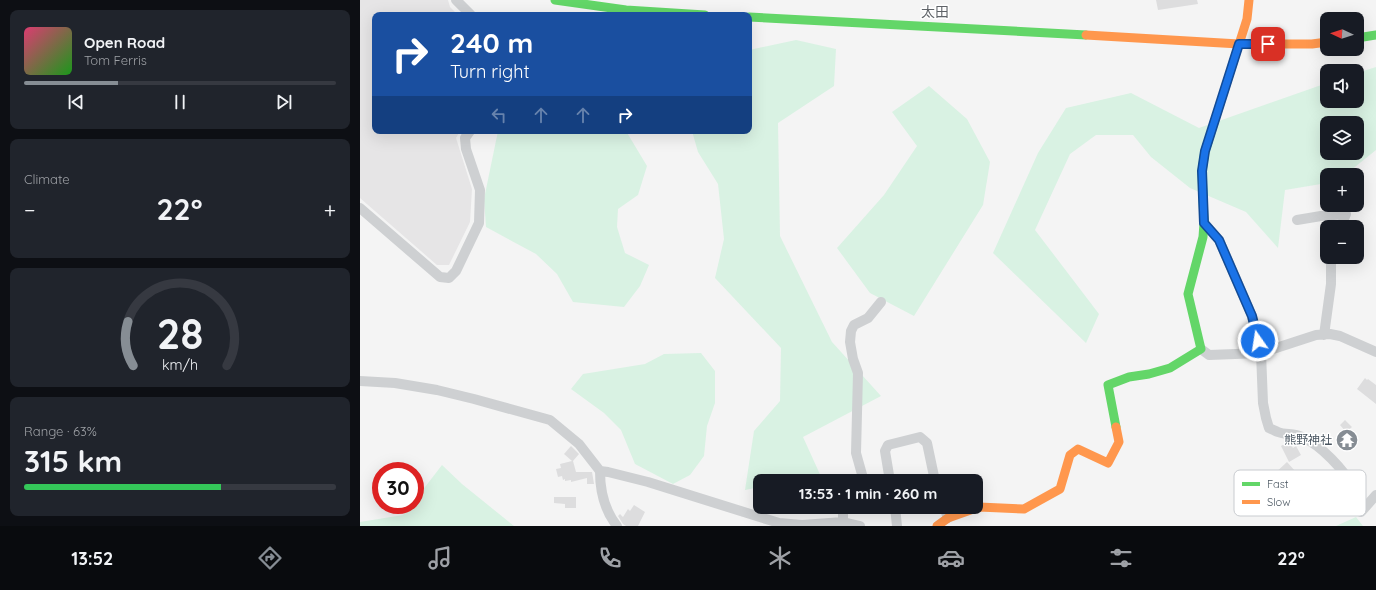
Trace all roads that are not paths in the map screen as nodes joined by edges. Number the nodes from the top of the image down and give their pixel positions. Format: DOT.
graph roads {
  1 [pos="456,0"];
  2 [pos="555,0"];
  3 [pos="1249,0"];
  4 [pos="468,12"];
  5 [pos="658,12"];
  6 [pos="752,17"];
  7 [pos="1376,35"];
  8 [pos="1364,37"];
  9 [pos="1320,43"];
  10 [pos="1239,44"];
  11 [pos="468,134"];
  12 [pos="360,208"];
  13 [pos="1298,220"];
  14 [pos="1344,220"];
  15 [pos="1204,223"];
  16 [pos="1331,264"];
  17 [pos="881,302"];
  18 [pos="1324,335"];
  19 [pos="1201,349"];
  20 [pos="1376,352"];
  21 [pos="1261,353"];
  22 [pos="360,381"];
  23 [pos="1340,470"];
  24 [pos="600,471"];
  25 [pos="862,474"];
  26 [pos="889,474"];
  27 [pos="934,474"];
  28 [pos="1376,495"];
  29 [pos="1366,506"];
  30 [pos="843,514"];
  31 [pos="896,514"];
  32 [pos="947,514"];
  33 [pos="948,518"];
  34 [pos="843,522"];
  35 [pos="616,526"];
  36 [pos="860,526"];
  37 [pos="897,526"];
  38 [pos="938,526"];
  1 -- 4 [label="street"];
  2 -- 5 [label="street"];
  3 -- 10 [label="street"];
  6 -- 10 [label="street"];
  7 -- 8 [label="street"];
  9 -- 10 [label="street"];
  10 -- 15 [label="street"];
  11 -- 12 [label="street"];
  13 -- 14 [label="street"];
  15 -- 19 [label="street"];
  15 -- 21 [label="street"];
  16 -- 18 [label="street"];
  17 -- 25 [label="street"];
  18 -- 20 [label="street"];
  18 -- 21 [label="street"];
  19 -- 21 [label="street"];
  19 -- 33 [label="street"];
  21 -- 23 [label="street"];
  22 -- 24 [label="street"];
  24 -- 34 [label="street"];
  24 -- 35 [label="street"];
  26 -- 27 [label="street"];
  28 -- 29 [label="street"];
  30 -- 34 [label="street"];
  31 -- 37 [label="street"];
  32 -- 33 [label="street"];
  33 -- 38 [label="street"];
  34 -- 36 [label="street"];
}
